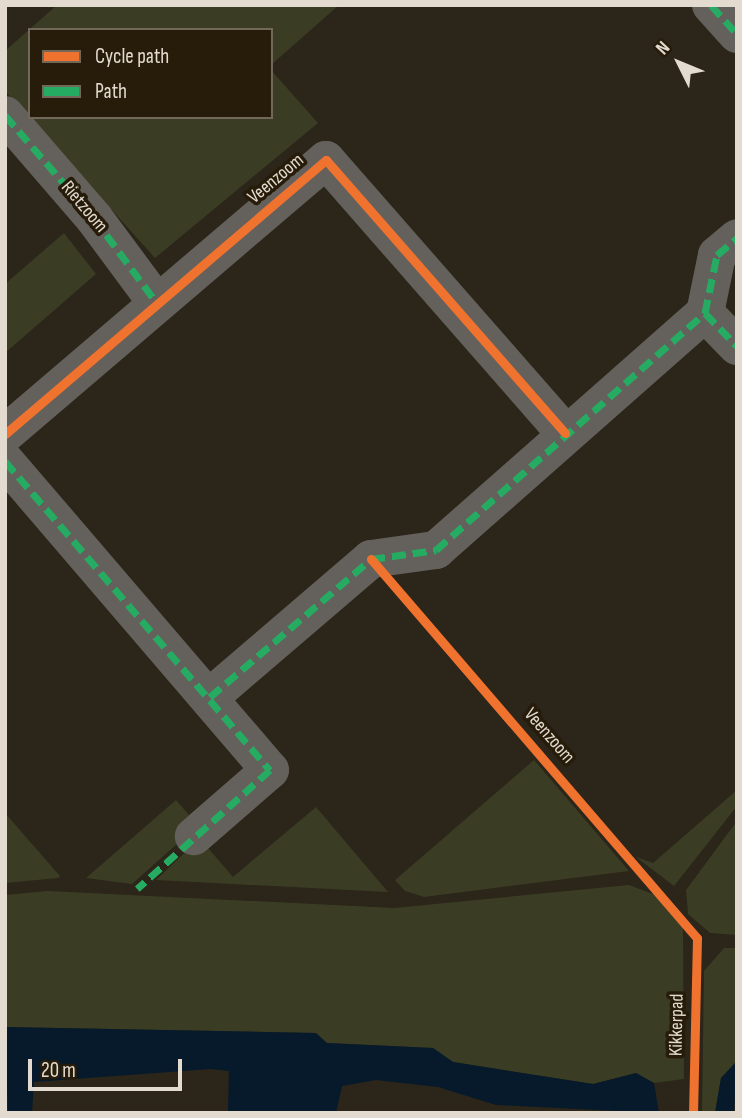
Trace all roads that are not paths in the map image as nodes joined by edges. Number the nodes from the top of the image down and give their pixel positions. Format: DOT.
graph roads {
  1 [pos="711,5"];
  2 [pos="737,34"];
  3 [pos="5,116"];
  4 [pos="737,238"];
  5 [pos="157,303"];
  6 [pos="705,313"];
  7 [pos="737,346"];
  8 [pos="565,433"];
  9 [pos="5,434"];
  10 [pos="5,461"];
  11 [pos="210,697"];
  12 [pos="194,836"];
  1 -- 2 [label="street"];
  3 -- 5 [label="street, Rietzoom"];
  4 -- 6 [label="street"];
  5 -- 8 [label="street, Veenzoom"];
  5 -- 9 [label="street, Veenzoom"];
  6 -- 7 [label="street"];
  6 -- 8 [label="street"];
  8 -- 11 [label="street"];
  10 -- 11 [label="street"];
  11 -- 12 [label="street"];
}
